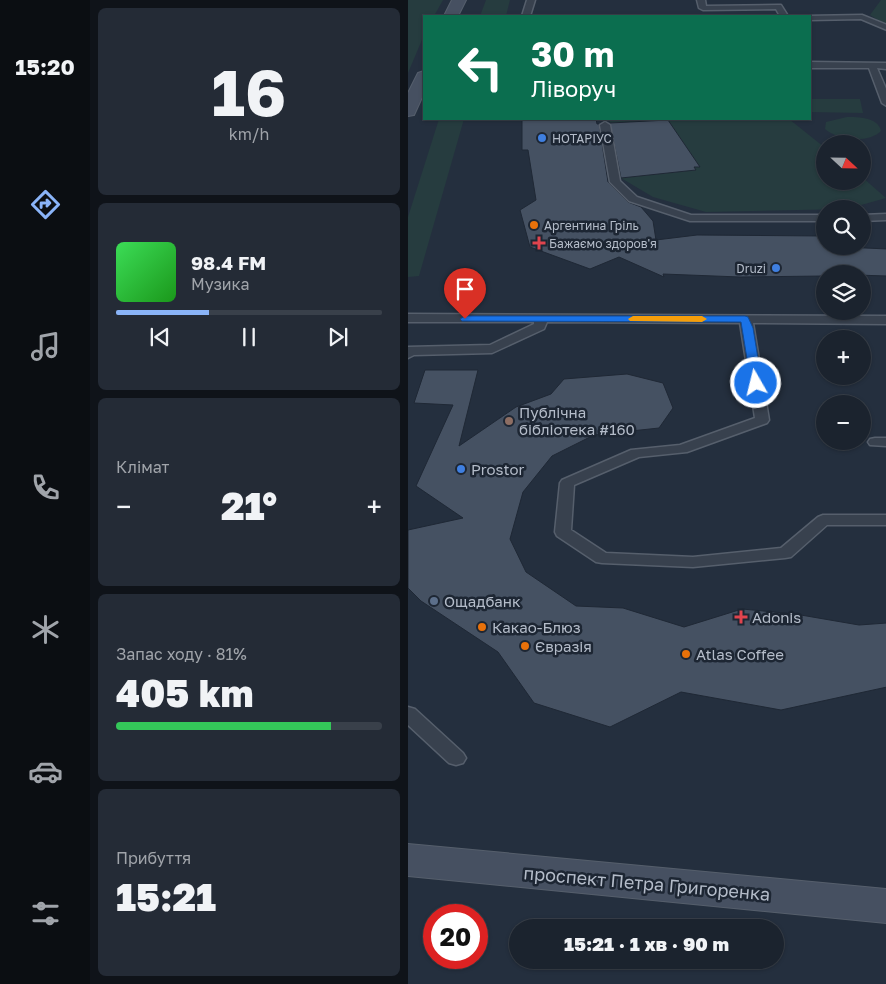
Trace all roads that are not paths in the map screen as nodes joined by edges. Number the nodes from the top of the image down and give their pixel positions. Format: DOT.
graph roads {
  1 [pos="459,0"];
  2 [pos="531,0"];
  3 [pos="701,0"];
  4 [pos="452,15"];
  5 [pos="526,15"];
  6 [pos="783,15"];
  7 [pos="811,18"];
  8 [pos="886,28"];
  9 [pos="811,64"];
  10 [pos="872,66"];
  11 [pos="886,66"];
  12 [pos="423,78"];
  13 [pos="886,102"];
  14 [pos="408,111"];
  15 [pos="605,125"];
  16 [pos="886,217"];
  17 [pos="816,218"];
  18 [pos="871,218"];
  19 [pos="408,318"];
  20 [pos="541,319"];
  21 [pos="745,319"];
  22 [pos="886,320"];
  23 [pos="408,354"];
  24 [pos="886,520"];
  25 [pos="408,714"];
  26 [pos="456,758"];
  27 [pos="408,860"];
  28 [pos="886,906"];
  1 -- 4 [label="main road"];
  2 -- 5 [label="lane"];
  3 -- 6 [label="lane"];
  7 -- 8 [label="lane"];
  9 -- 10 [label="lane"];
  10 -- 11 [label="lane"];
  10 -- 13 [label="lane"];
  12 -- 14 [label="main road"];
  15 -- 17 [label="lane"];
  16 -- 18 [label="lane"];
  19 -- 20 [label="lane"];
  20 -- 21 [label="lane"];
  20 -- 23 [label="lane"];
  21 -- 22 [label="lane"];
  21 -- 24 [label="lane"];
  25 -- 26 [label="lane"];
  27 -- 28 [label="main road, проспект Петра Григоренка"];
}
